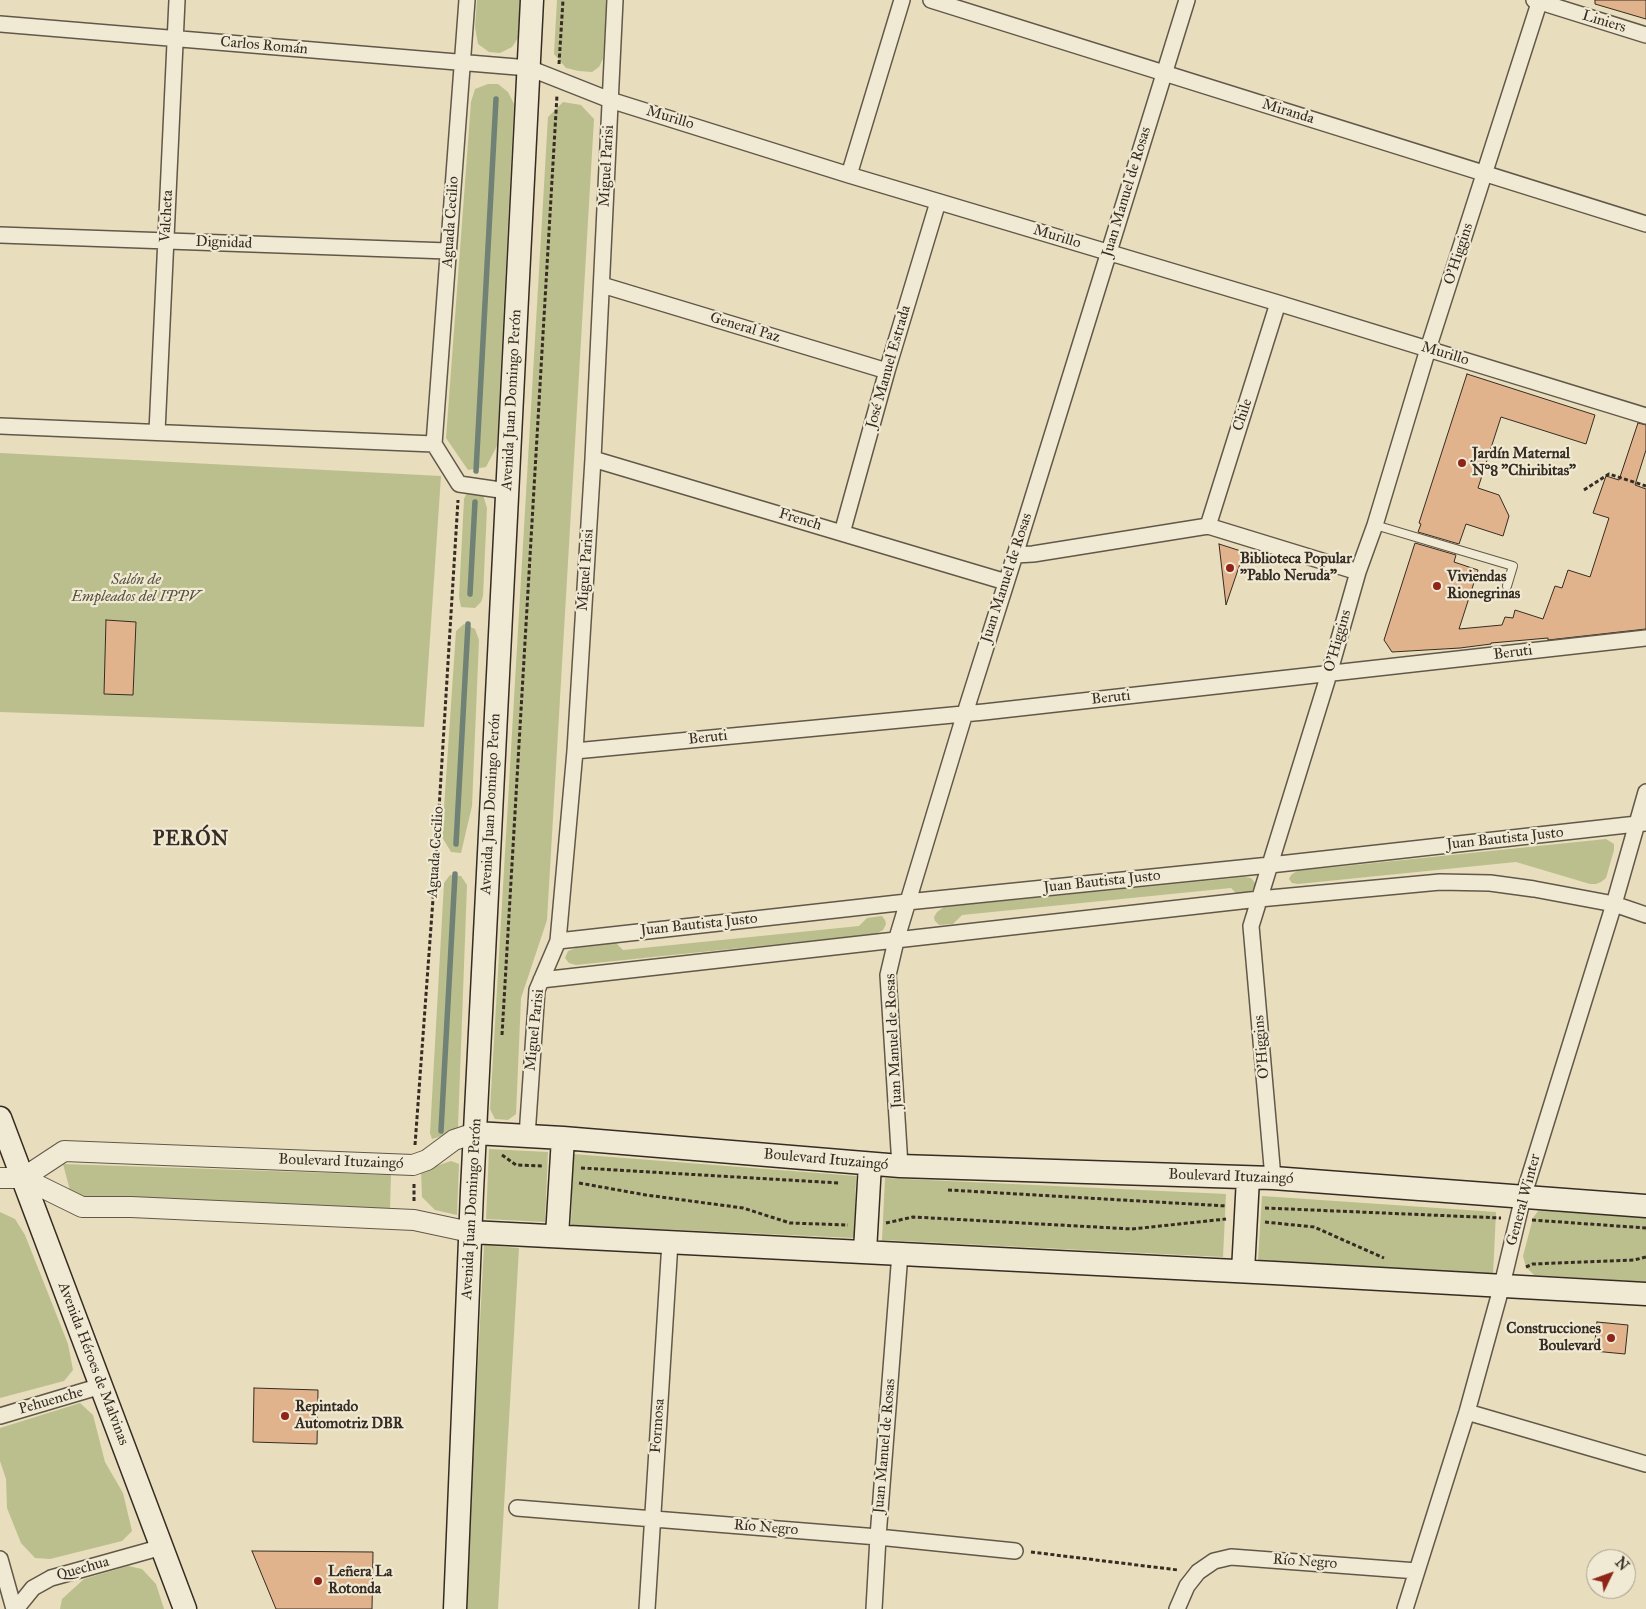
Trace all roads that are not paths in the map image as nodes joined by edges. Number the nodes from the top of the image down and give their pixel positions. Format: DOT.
graph roads {
  1 [pos="177,0"];
  2 [pos="467,0"];
  3 [pos="532,0"];
  4 [pos="615,0"];
  5 [pos="902,0"];
  6 [pos="931,0"];
  7 [pos="1187,0"];
  8 [pos="1538,1"];
  9 [pos="0,24"];
  10 [pos="1646,34"];
  11 [pos="175,39"];
  12 [pos="462,63"];
  13 [pos="528,68"];
  14 [pos="1164,73"];
  15 [pos="610,100"];
  16 [pos="1485,174"];
  17 [pos="848,175"];
  18 [pos="938,202"];
  19 [pos="1646,224"];
  20 [pos="0,235"];
  21 [pos="166,241"];
  22 [pos="448,251"];
  23 [pos="1108,253"];
  24 [pos="602,284"];
  25 [pos="1278,303"];
  26 [pos="1428,349"];
  27 [pos="888,371"];
  28 [pos="1646,416"];
  29 [pos="0,426"];
  30 [pos="157,432"];
  31 [pos="434,444"];
  32 [pos="593,458"];
  33 [pos="507,491"];
  34 [pos="1374,525"];
  35 [pos="1208,526"];
  36 [pos="842,533"];
  37 [pos="1015,555"];
  38 [pos="1358,572"];
  39 [pos="1006,582"];
  40 [pos="1507,586"];
  41 [pos="1646,638"];
  42 [pos="1329,674"];
  43 [pos="965,713"];
  44 [pos="575,751"];
  45 [pos="1646,792"];
  46 [pos="1641,824"];
  47 [pos="1270,865"];
  48 [pos="1259,899"];
  49 [pos="907,902"];
  50 [pos="1614,904"];
  51 [pos="1646,915"];
  52 [pos="558,941"];
  53 [pos="896,941"];
  54 [pos="541,980"];
  55 [pos="0,1118"];
  56 [pos="486,1134"];
  57 [pos="527,1136"];
  58 [pos="563,1138"];
  59 [pos="900,1166"];
  60 [pos="870,1174"];
  61 [pos="0,1178"];
  62 [pos="23,1178"];
  63 [pos="1248,1178"];
  64 [pos="1273,1178"];
  65 [pos="1523,1197"];
  66 [pos="1646,1206"];
  67 [pos="470,1232"];
  68 [pos="557,1236"];
  69 [pos="670,1242"];
  70 [pos="865,1251"];
  71 [pos="900,1253"];
  72 [pos="1243,1271"];
  73 [pos="1504,1278"];
  74 [pos="1646,1294"];
  75 [pos="101,1386"];
  76 [pos="1467,1412"];
  77 [pos="0,1416"];
  78 [pos="1646,1464"];
  79 [pos="517,1508"];
  80 [pos="652,1519"];
  81 [pos="878,1537"];
  82 [pos="162,1547"];
  83 [pos="1015,1551"];
  84 [pos="0,1559"];
  85 [pos="1416,1571"];
  86 [pos="15,1609"];
  87 [pos="185,1609"];
  88 [pos="455,1609"];
  89 [pos="647,1609"];
  90 [pos="874,1609"];
  91 [pos="1177,1609"];
  92 [pos="1405,1609"];
  1 -- 11 [label="street, Valcheta"];
  2 -- 12 [label="street, Aguada Cecilio"];
  3 -- 13 [label="main road, Avenida Juan Domingo Perón"];
  4 -- 15 [label="street, Miguel Parisi"];
  5 -- 17 [label="street"];
  6 -- 14 [label="street, Miranda"];
  7 -- 14 [label="street, Juan Manuel de Rosas"];
  8 -- 10 [label="street, Liniers"];
  8 -- 16 [label="street, O'Higgins"];
  9 -- 11 [label="street, Carlos Román"];
  11 -- 12 [label="street, Carlos Román"];
  11 -- 21 [label="street, Valcheta"];
  12 -- 13 [label="street, Carlos Román"];
  12 -- 22 [label="street, Aguada Cecilio"];
  13 -- 15 [label="street, Murillo"];
  13 -- 33 [label="main road, Avenida Juan Domingo Perón"];
  14 -- 16 [label="street, Miranda"];
  14 -- 23 [label="street, Juan Manuel de Rosas"];
  15 -- 17 [label="street, Murillo"];
  15 -- 24 [label="street, Miguel Parisi"];
  16 -- 19 [label="street, Miranda"];
  16 -- 26 [label="street, O'Higgins"];
  17 -- 18 [label="street, Murillo"];
  18 -- 23 [label="street, Murillo"];
  18 -- 27 [label="street, José Manuel Estrada"];
  20 -- 21 [label="street, Dignidad"];
  21 -- 22 [label="street, Dignidad"];
  21 -- 30 [label="street, Valcheta"];
  22 -- 31 [label="street, Aguada Cecilio"];
  23 -- 25 [label="street, Murillo"];
  23 -- 37 [label="street, Juan Manuel de Rosas"];
  24 -- 27 [label="street, General Paz"];
  24 -- 32 [label="street, Miguel Parisi"];
  25 -- 26 [label="street, Murillo"];
  25 -- 35 [label="street, Chile"];
  26 -- 28 [label="street, Murillo"];
  26 -- 34 [label="street, O'Higgins"];
  27 -- 36 [label="street, José Manuel Estrada"];
  29 -- 30 [label="street"];
  30 -- 31 [label="street"];
  31 -- 33 [label="street"];
  32 -- 36 [label="street, French"];
  32 -- 44 [label="street, Miguel Parisi"];
  33 -- 56 [label="main road, Avenida Juan Domingo Perón"];
  34 -- 38 [label="street, O'Higgins"];
  34 -- 40 [label="lane"];
  35 -- 37 [label="street"];
  35 -- 38 [label="street"];
  36 -- 39 [label="street, French"];
  37 -- 39 [label="street, Juan Manuel de Rosas"];
  38 -- 42 [label="street, O'Higgins"];
  39 -- 43 [label="street, Juan Manuel de Rosas"];
  41 -- 42 [label="street, Beruti"];
  42 -- 43 [label="street, Beruti"];
  42 -- 47 [label="street, O'Higgins"];
  43 -- 44 [label="street, Beruti"];
  43 -- 49 [label="street, Juan Manuel de Rosas"];
  44 -- 52 [label="street, Miguel Parisi"];
  45 -- 46 [label="street, General Winter"];
  46 -- 47 [label="street, Juan Bautista Justo"];
  46 -- 50 [label="street, General Winter"];
  47 -- 48 [label="street, O'Higgins"];
  47 -- 49 [label="street, Juan Bautista Justo"];
  48 -- 50 [label="street"];
  48 -- 53 [label="street"];
  48 -- 64 [label="street, O'Higgins"];
  49 -- 52 [label="street, Juan Bautista Justo"];
  49 -- 53 [label="street, Juan Manuel de Rosas"];
  50 -- 51 [label="street"];
  50 -- 65 [label="street, General Winter"];
  52 -- 54 [label="street, Miguel Parisi"];
  53 -- 54 [label="street"];
  53 -- 59 [label="street, Juan Manuel de Rosas"];
  54 -- 57 [label="street, Miguel Parisi"];
  55 -- 62 [label="main road, Avenida Héroes de Malvinas"];
  56 -- 57 [label="main road, Boulevard Ituzaingó"];
  56 -- 62 [label="street, Boulevard Ituzaingó"];
  56 -- 67 [label="main road, Avenida Juan Domingo Perón"];
  57 -- 58 [label="main road, Boulevard Ituzaingó"];
  58 -- 60 [label="main road, Boulevard Ituzaingó"];
  58 -- 68 [label="main road"];
  59 -- 60 [label="main road, Boulevard Ituzaingó"];
  59 -- 63 [label="main road, Boulevard Ituzaingó"];
  60 -- 70 [label="main road"];
  61 -- 62 [label="street"];
  62 -- 67 [label="street"];
  62 -- 75 [label="main road, Avenida Héroes de Malvinas"];
  63 -- 64 [label="main road, Boulevard Ituzaingó"];
  63 -- 72 [label="main road"];
  64 -- 65 [label="main road, Boulevard Ituzaingó"];
  65 -- 66 [label="main road, Boulevard Ituzaingó"];
  65 -- 73 [label="street, General Winter"];
  67 -- 68 [label="main road"];
  67 -- 88 [label="main road, Avenida Juan Domingo Perón"];
  68 -- 69 [label="main road"];
  69 -- 70 [label="main road"];
  69 -- 80 [label="street, Formosa"];
  70 -- 71 [label="main road"];
  71 -- 72 [label="main road"];
  71 -- 81 [label="street, Juan Manuel de Rosas"];
  72 -- 73 [label="main road"];
  73 -- 74 [label="main road"];
  73 -- 76 [label="street, General Winter"];
  75 -- 77 [label="street, Pehuenche"];
  75 -- 82 [label="main road, Avenida Héroes de Malvinas"];
  76 -- 78 [label="street"];
  76 -- 85 [label="street, General Winter"];
  79 -- 80 [label="street, Río Negro"];
  80 -- 81 [label="street, Río Negro"];
  80 -- 89 [label="street, Formosa"];
  81 -- 83 [label="street, Río Negro"];
  81 -- 90 [label="street, Juan Manuel de Rosas"];
  82 -- 86 [label="street, Quechua"];
  82 -- 87 [label="main road, Avenida Héroes de Malvinas"];
  84 -- 86 [label="street"];
  85 -- 91 [label="street, Río Negro"];
  85 -- 92 [label="street, General Winter"];
}
